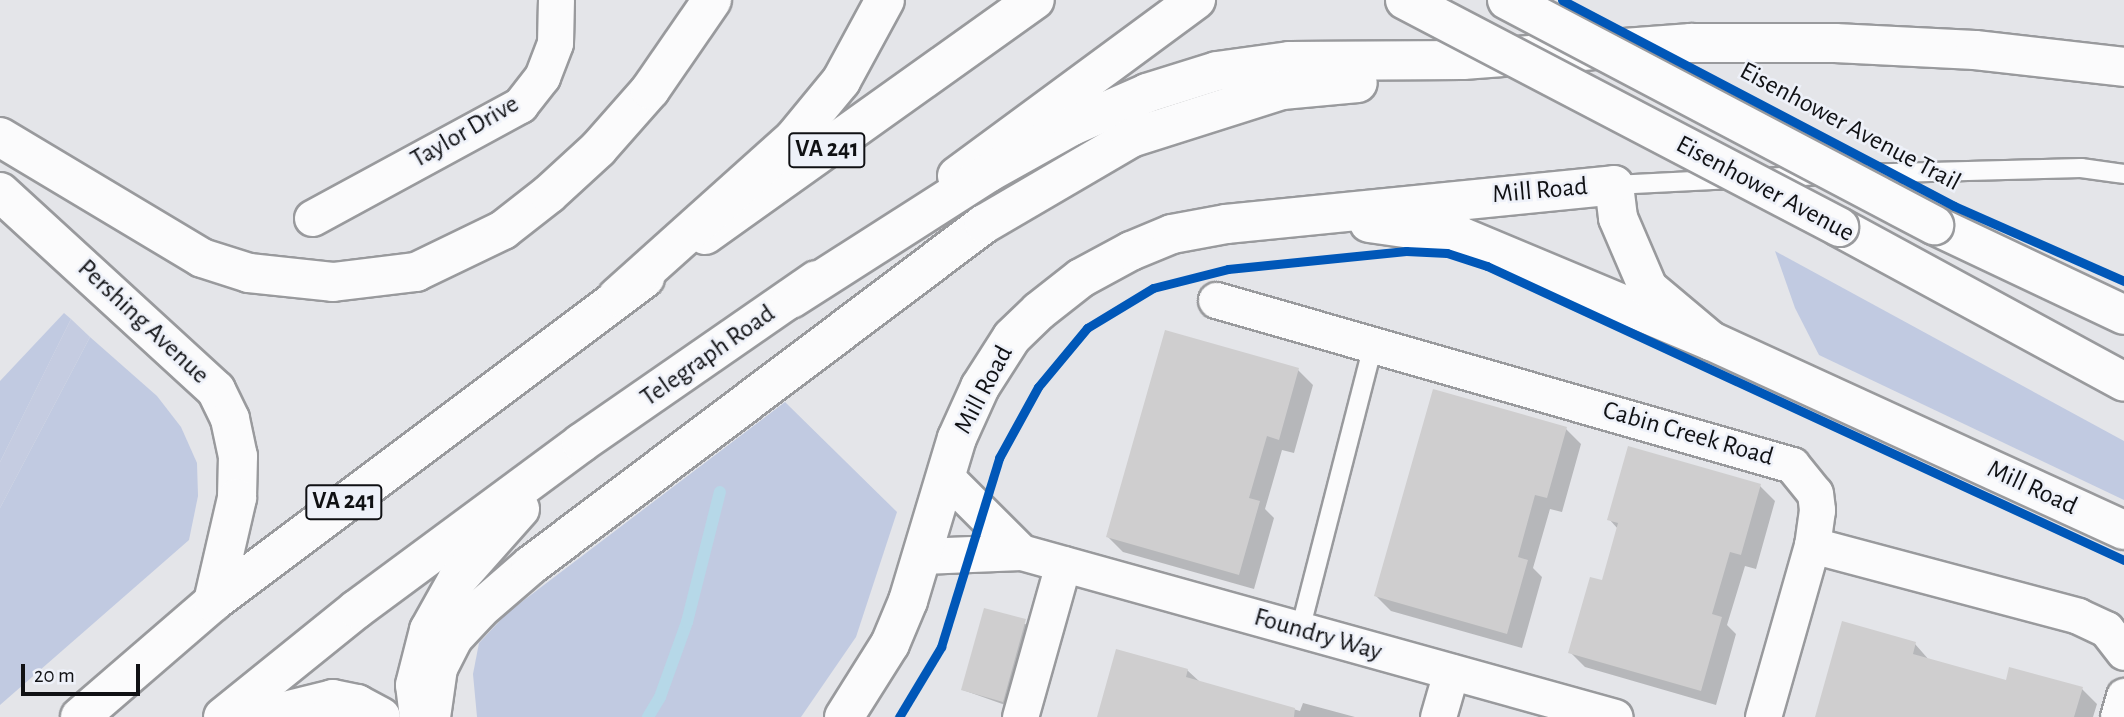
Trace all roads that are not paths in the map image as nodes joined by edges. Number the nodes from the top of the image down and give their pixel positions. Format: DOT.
graph roads {
  1 [pos="556,0"];
  2 [pos="712,0"];
  3 [pos="886,0"];
  4 [pos="1035,0"];
  5 [pos="1196,0"];
  6 [pos="1405,0"];
  7 [pos="1507,0"];
  8 [pos="1463,60"];
  9 [pos="2124,67"];
  10 [pos="0,137"];
  11 [pos="2124,174"];
  12 [pos="1614,185"];
  13 [pos="0,192"];
  14 [pos="1318,215"];
  15 [pos="312,218"];
  16 [pos="617,297"];
  17 [pos="791,299"];
  18 [pos="1216,300"];
  19 [pos="2124,315"];
  20 [pos="1711,341"];
  21 [pos="1373,345"];
  22 [pos="2124,382"];
  23 [pos="580,443"];
  24 [pos="946,477"];
  25 [pos="2124,530"];
  26 [pos="1812,545"];
  27 [pos="1021,552"];
  28 [pos="922,556"];
  29 [pos="1063,564"];
  30 [pos="214,602"];
  31 [pos="1300,630"];
  32 [pos="2124,652"];
  33 [pos="1451,671"];
  34 [pos="2124,696"];
  35 [pos="80,717"];
  36 [pos="223,717"];
  37 [pos="261,717"];
  38 [pos="381,717"];
  39 [pos="419,717"];
  40 [pos="431,717"];
  41 [pos="844,717"];
  42 [pos="1020,717"];
  43 [pos="1438,717"];
  44 [pos="1615,717"];
  45 [pos="1763,717"];
  46 [pos="2118,717"];
  1 -- 15 [label="street, Taylor Drive"];
  2 -- 10 [label="main road"];
  3 -- 16 [label="main road"];
  4 -- 16 [label="main road, VA 241"];
  5 -- 17 [label="main road, Telegraph Road"];
  6 -- 22 [label="main road, Eisenhower Avenue, bridge"];
  7 -- 19 [label="main road, Eisenhower Avenue, bridge"];
  8 -- 9 [label="main road"];
  8 -- 17 [label="main road"];
  8 -- 40 [label="main road"];
  11 -- 12 [label="lane"];
  12 -- 14 [label="main road, Mill Road"];
  12 -- 20 [label="main road, Mill Road"];
  13 -- 30 [label="main road, Pershing Avenue"];
  14 -- 20 [label="main road, Mill Road"];
  14 -- 24 [label="main road, Mill Road"];
  16 -- 30 [label="main road, VA 241"];
  17 -- 23 [label="main road, Telegraph Road"];
  18 -- 21 [label="street, Cabin Creek Road"];
  20 -- 25 [label="main road, Mill Road"];
  21 -- 26 [label="street, Cabin Creek Road"];
  21 -- 31 [label="lane"];
  23 -- 36 [label="main road, Telegraph Road"];
  23 -- 39 [label="main road"];
  24 -- 27 [label="street, Foundry Way"];
  24 -- 28 [label="main road, Mill Road"];
  26 -- 32 [label="street"];
  26 -- 45 [label="street, Cabin Creek Road"];
  27 -- 28 [label="street, Foundry Way"];
  27 -- 29 [label="street, Foundry Way"];
  28 -- 41 [label="main road, Mill Road"];
  29 -- 31 [label="street, Foundry Way"];
  29 -- 42 [label="street"];
  30 -- 35 [label="main road, VA 241"];
  31 -- 33 [label="street, Foundry Way"];
  33 -- 43 [label="street"];
  33 -- 44 [label="street, Foundry Way"];
  34 -- 46 [label="street"];
  37 -- 38 [label="main road"];
}
